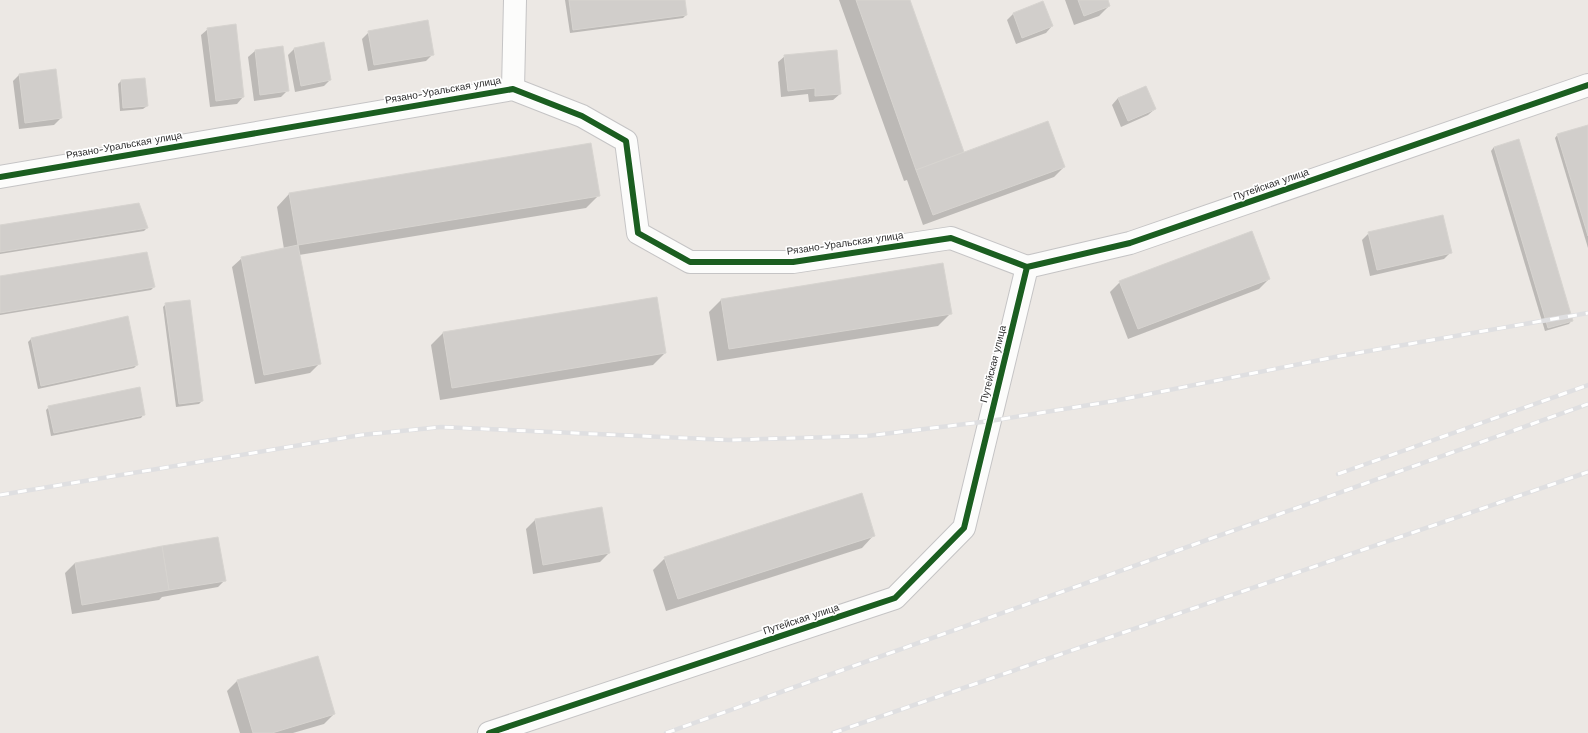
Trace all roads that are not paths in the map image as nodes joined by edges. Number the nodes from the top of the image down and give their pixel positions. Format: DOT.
graph roads {
  1 [pos="515,0"];
  2 [pos="1588,85"];
  3 [pos="513,89"];
  4 [pos="0,177"];
  5 [pos="1027,268"];
  6 [pos="489,733"];
  1 -- 3 [label="street"];
  2 -- 5 [label="street, Путейская улица"];
  3 -- 4 [label="street, Рязано-Уральская улица"];
  3 -- 5 [label="street, Рязано-Уральская улица"];
  5 -- 6 [label="street, Путейская улица"];
}
